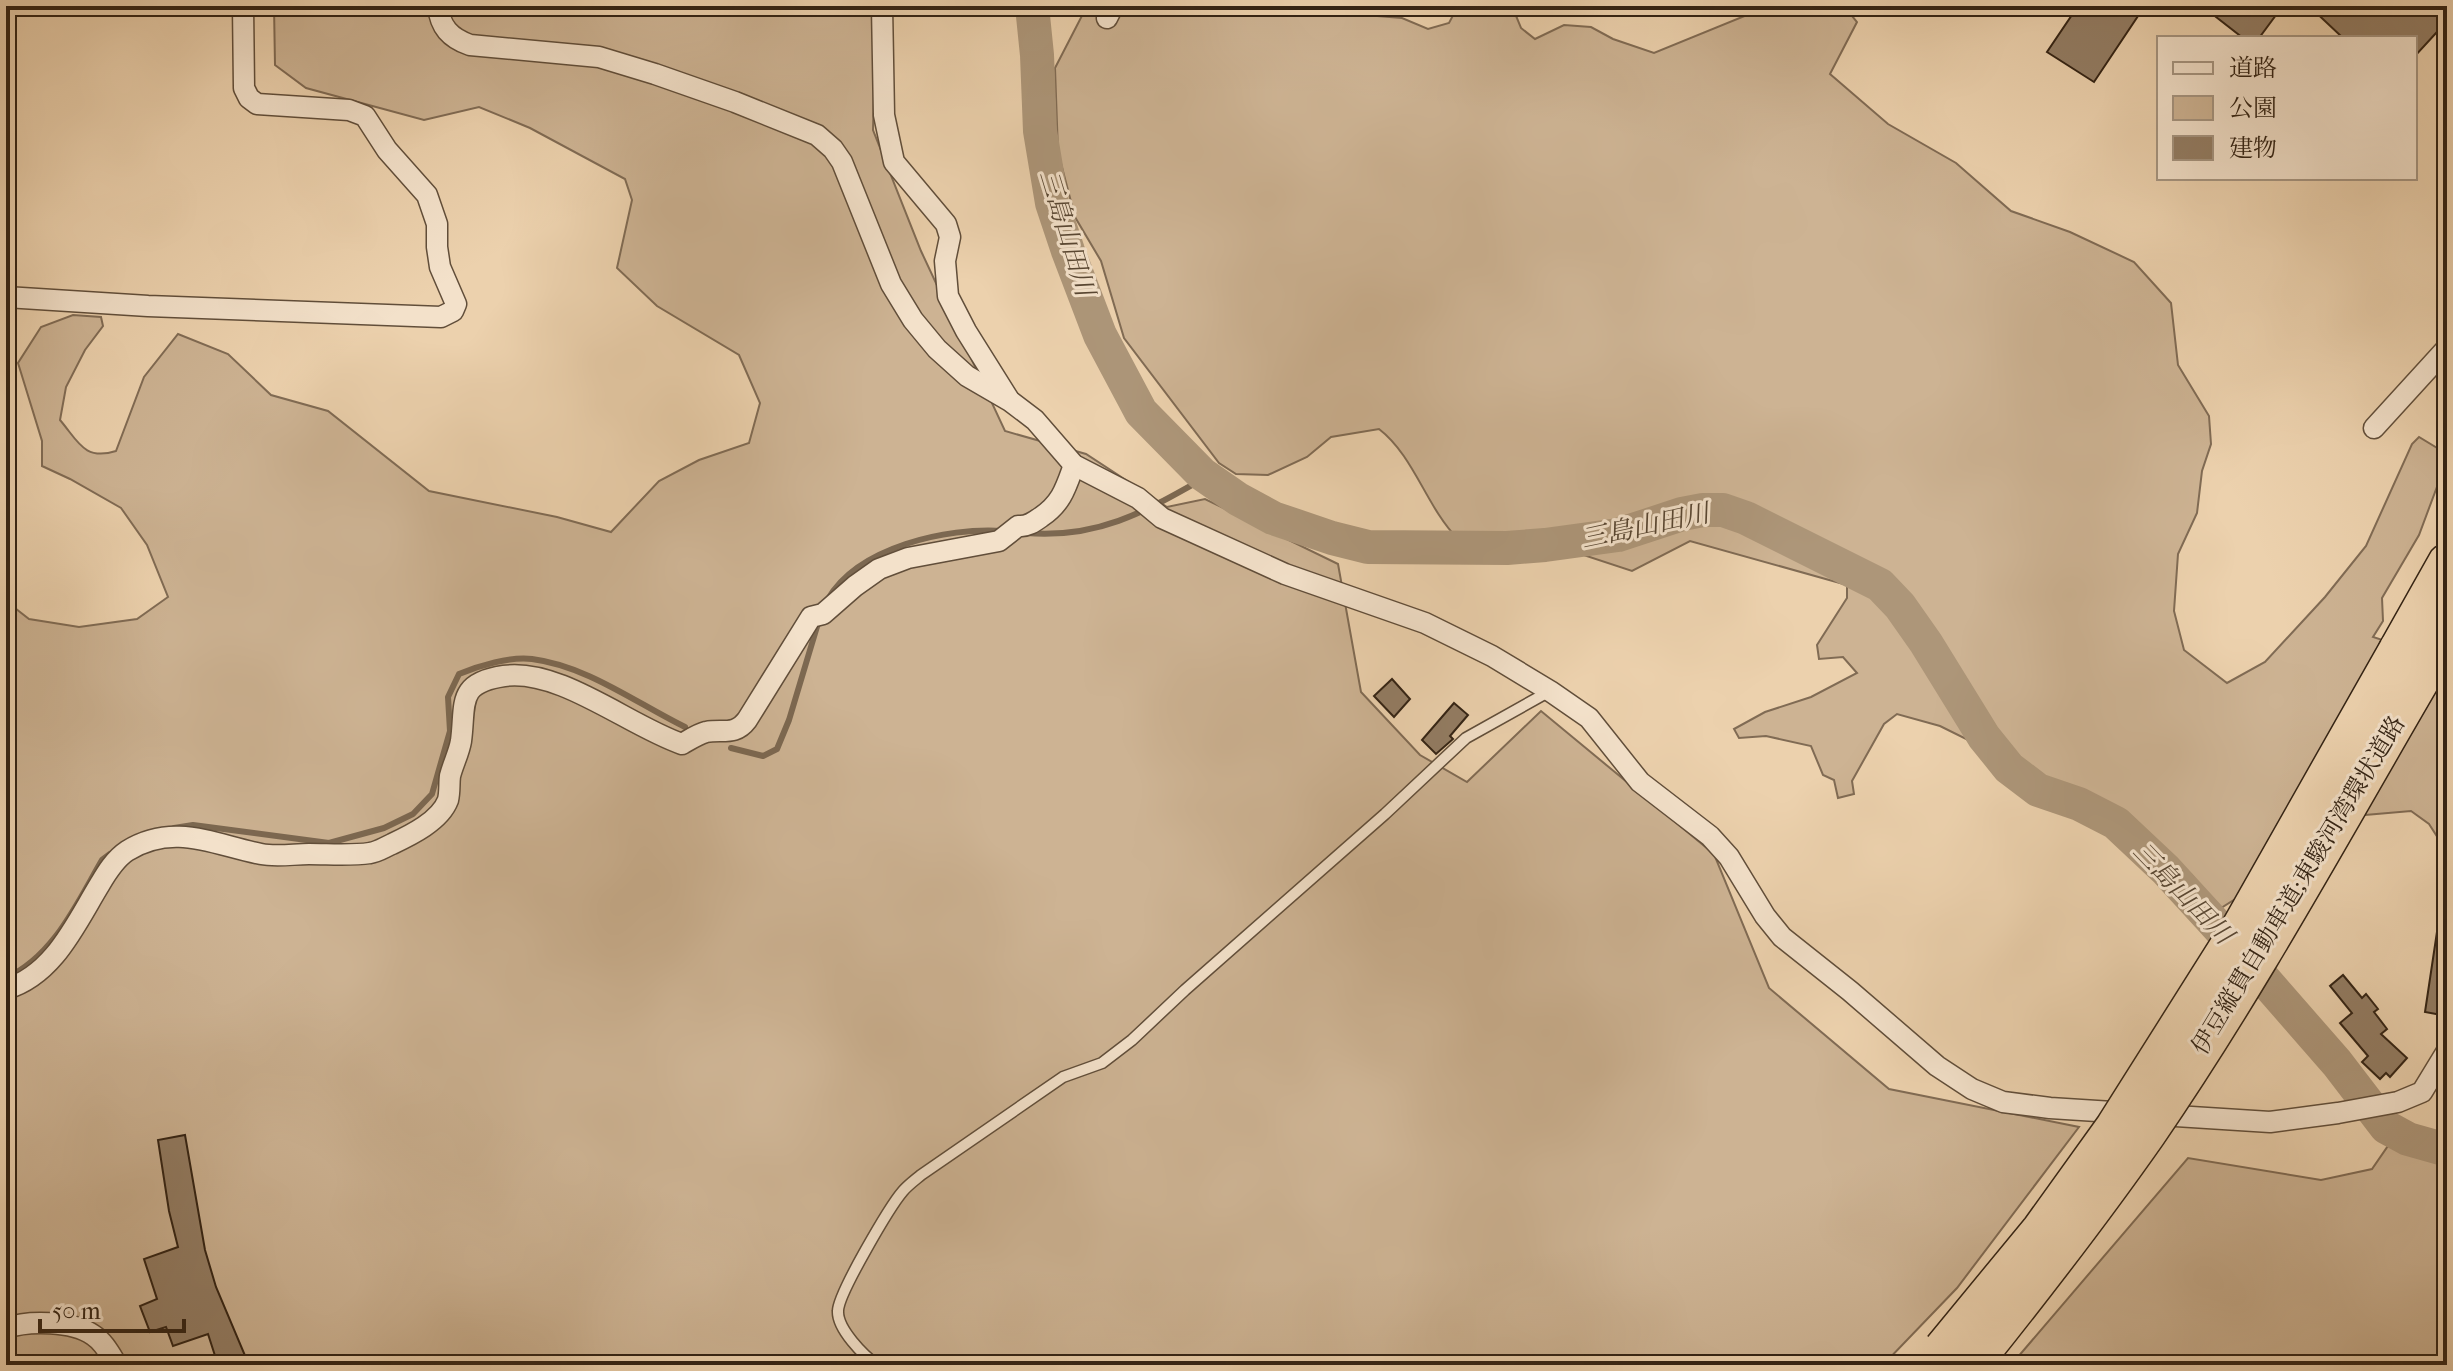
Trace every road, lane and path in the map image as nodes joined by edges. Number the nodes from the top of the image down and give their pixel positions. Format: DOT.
graph roads {
  1 [pos="243,6"];
  2 [pos="438,6"];
  3 [pos="882,6"];
  4 [pos="6,297"];
  5 [pos="2447,348"];
  6 [pos="1010,401"];
  7 [pos="2374,428"];
  8 [pos="1074,465"];
  9 [pos="2446,564"];
  10 [pos="2425,649"];
  11 [pos="1550,691"];
  12 [pos="6,989"];
  13 [pos="2447,1051"];
  14 [pos="6,1328"];
  15 [pos="1948,1360"];
  16 [pos="117,1365"];
  17 [pos="877,1365"];
  1 -- 4 [label="street"];
  2 -- 6 [label="street"];
  3 -- 6 [label="street"];
  5 -- 7 [label="street"];
  6 -- 8 [label="street"];
  8 -- 11 [label="street"];
  8 -- 12 [label="street"];
  9 -- 10 [label="highway, 伊豆縦貫自動車道;東駿河湾環状道路"];
  10 -- 15 [label="highway, 伊豆縦貫自動車道;東駿河湾環状道路, bridge"];
  11 -- 13 [label="street"];
  11 -- 17 [label="lane"];
  14 -- 16 [label="street"];
}
